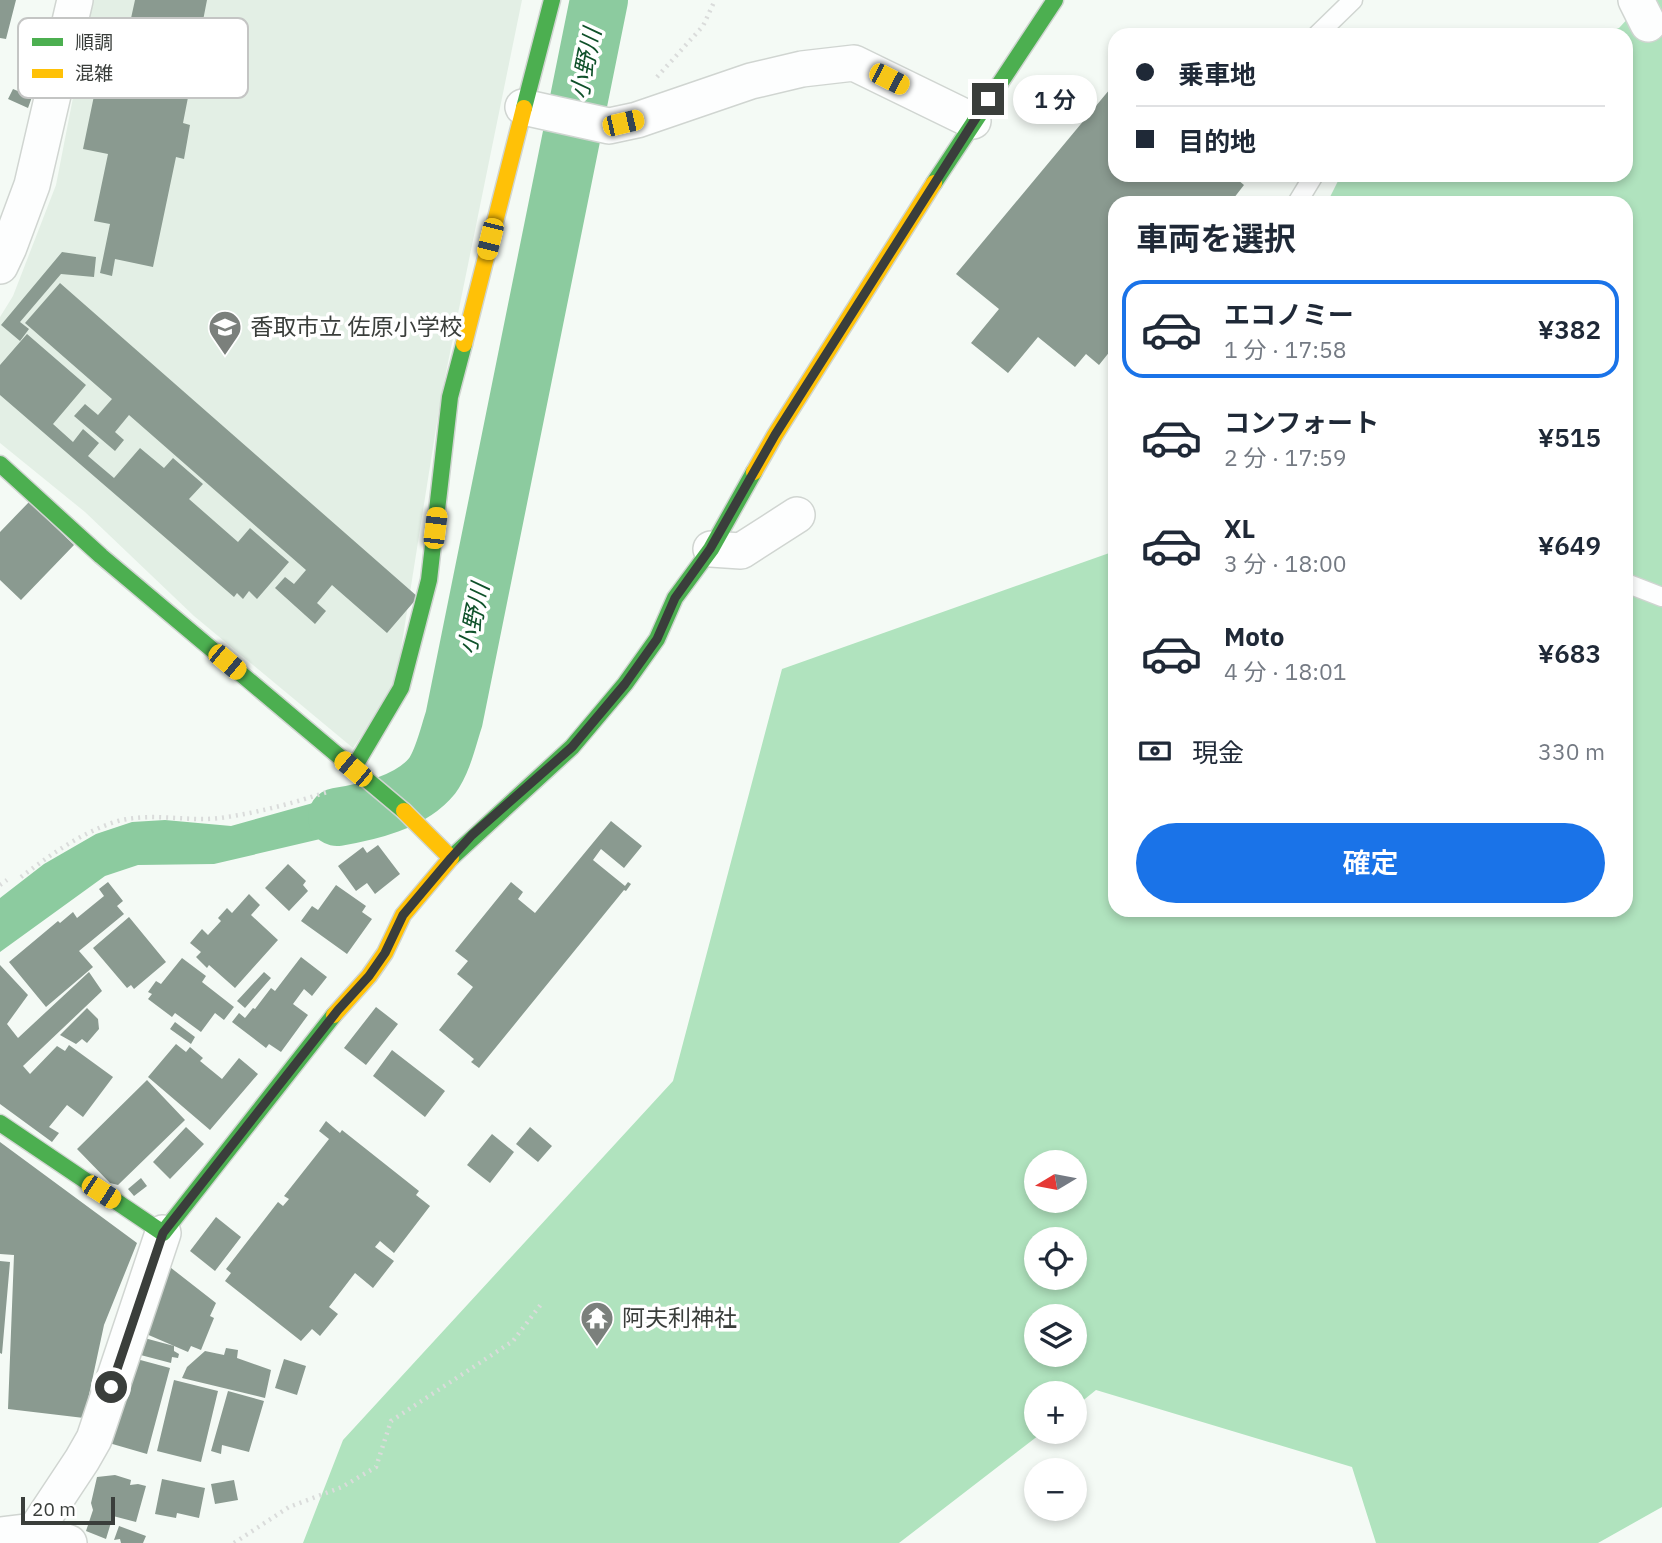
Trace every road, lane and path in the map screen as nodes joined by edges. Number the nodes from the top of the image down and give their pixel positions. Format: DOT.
graph roads {
  1 [pos="75,0"];
  2 [pos="552,0"];
  3 [pos="715,0"];
  4 [pos="1055,0"];
  5 [pos="1353,0"];
  6 [pos="71,18"];
  7 [pos="1324,28"];
  8 [pos="52,98"];
  9 [pos="523,107"];
  10 [pos="974,121"];
  11 [pos="623,123"];
  12 [pos="0,265"];
  13 [pos="0,464"];
  14 [pos="797,515"];
  15 [pos="710,549"];
  16 [pos="1633,586"];
  17 [pos="1662,597"];
  18 [pos="353,769"];
  19 [pos="372,783"];
  20 [pos="451,858"];
  21 [pos="21,877"];
  22 [pos="7,880"];
  23 [pos="0,885"];
  24 [pos="0,1123"];
  25 [pos="163,1233"];
  26 [pos="542,1303"];
  27 [pos="0,1535"];
  28 [pos="32,1537"];
  29 [pos="69,1543"];
  30 [pos="234,1543"];
  1 -- 6 [label="street"];
  2 -- 9 [label="street"];
  3 -- 11 [label="path"];
  4 -- 10 [label="street"];
  5 -- 7 [label="lane"];
  8 -- 12 [label="street"];
  9 -- 11 [label="street"];
  9 -- 18 [label="street"];
  10 -- 11 [label="street"];
  10 -- 15 [label="street"];
  13 -- 18 [label="street"];
  14 -- 15 [label="street"];
  15 -- 20 [label="street"];
  16 -- 17 [label="lane"];
  18 -- 19 [label="street"];
  19 -- 20 [label="street"];
  19 -- 21 [label="path"];
  20 -- 25 [label="street"];
  22 -- 23 [label="path"];
  24 -- 25 [label="street"];
  25 -- 28 [label="street"];
  26 -- 30 [label="path"];
  27 -- 28 [label="street"];
  28 -- 29 [label="street"];
}
